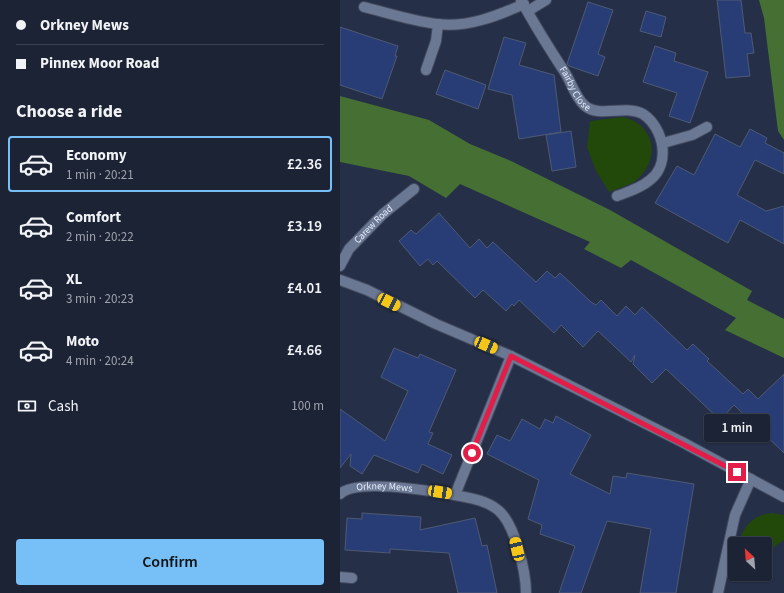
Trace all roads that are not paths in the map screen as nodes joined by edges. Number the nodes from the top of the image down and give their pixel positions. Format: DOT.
graph roads {
  1 [pos="546,0"];
  2 [pos="524,5"];
  3 [pos="364,7"];
  4 [pos="438,24"];
  5 [pos="426,70"];
  6 [pos="707,127"];
  7 [pos="663,143"];
  8 [pos="414,189"];
  9 [pos="617,196"];
  10 [pos="340,266"];
  11 [pos="340,280"];
  12 [pos="511,356"];
  13 [pos="751,479"];
  14 [pos="340,494"];
  15 [pos="455,495"];
  16 [pos="784,497"];
  17 [pos="340,577"];
  18 [pos="352,578"];
  19 [pos="526,593"];
  20 [pos="718,593"];
  1 -- 2 [label="street"];
  2 -- 4 [label="street"];
  2 -- 7 [label="street, Fairby Close"];
  3 -- 4 [label="street"];
  4 -- 5 [label="street"];
  6 -- 7 [label="street"];
  7 -- 9 [label="street"];
  8 -- 10 [label="street, Carew Road"];
  11 -- 12 [label="street"];
  12 -- 13 [label="street"];
  12 -- 15 [label="street"];
  13 -- 16 [label="street"];
  13 -- 20 [label="street"];
  14 -- 15 [label="street, Orkney Mews"];
  15 -- 19 [label="street, Orkney Mews"];
  17 -- 18 [label="street"];
}
